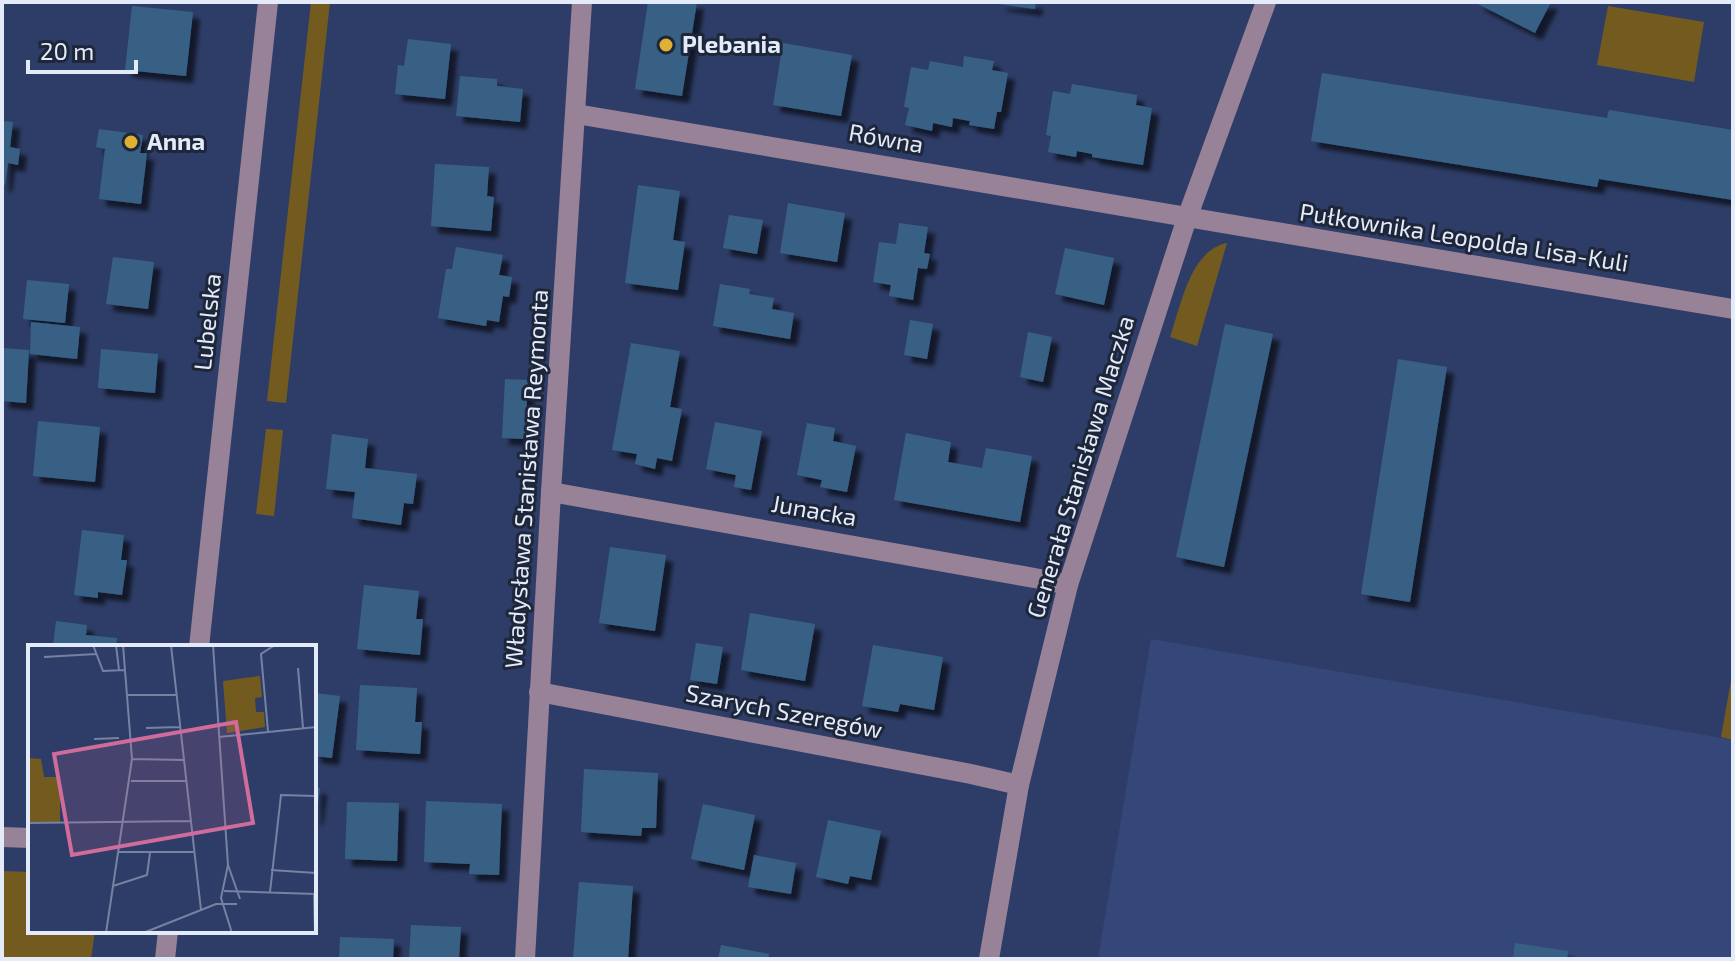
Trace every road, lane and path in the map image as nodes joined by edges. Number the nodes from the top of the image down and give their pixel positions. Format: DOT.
graph roads {
  1 [pos="268,2"];
  2 [pos="582,2"];
  3 [pos="1266,2"];
  4 [pos="576,114"];
  5 [pos="1187,218"];
  6 [pos="1733,309"];
  7 [pos="551,492"];
  8 [pos="1068,585"];
  9 [pos="199,645"];
  10 [pos="539,692"];
  11 [pos="1019,785"];
  12 [pos="2,837"];
  13 [pos="28,838"];
  14 [pos="168,933"];
  15 [pos="165,959"];
  16 [pos="525,959"];
  17 [pos="989,959"];
  1 -- 9 [label="street, Lubelska"];
  2 -- 4 [label="street, Władysława Stanisława Reymonta"];
  3 -- 5 [label="street, Generała Stanisława Maczka"];
  4 -- 5 [label="street, Równa"];
  4 -- 7 [label="street, Władysława Stanisława Reymonta"];
  5 -- 6 [label="street, Pułkownika Leopolda Lisa-Kuli"];
  5 -- 8 [label="street, Generała Stanisława Maczka"];
  7 -- 8 [label="street, Junacka"];
  7 -- 10 [label="street, Władysława Stanisława Reymonta"];
  8 -- 11 [label="street, Generała Stanisława Maczka"];
  10 -- 11 [label="street, Szarych Szeregów"];
  10 -- 16 [label="street, Władysława Stanisława Reymonta"];
  11 -- 17 [label="street, Generała Stanisława Maczka"];
  12 -- 13 [label="street"];
  14 -- 15 [label="street"];
}
